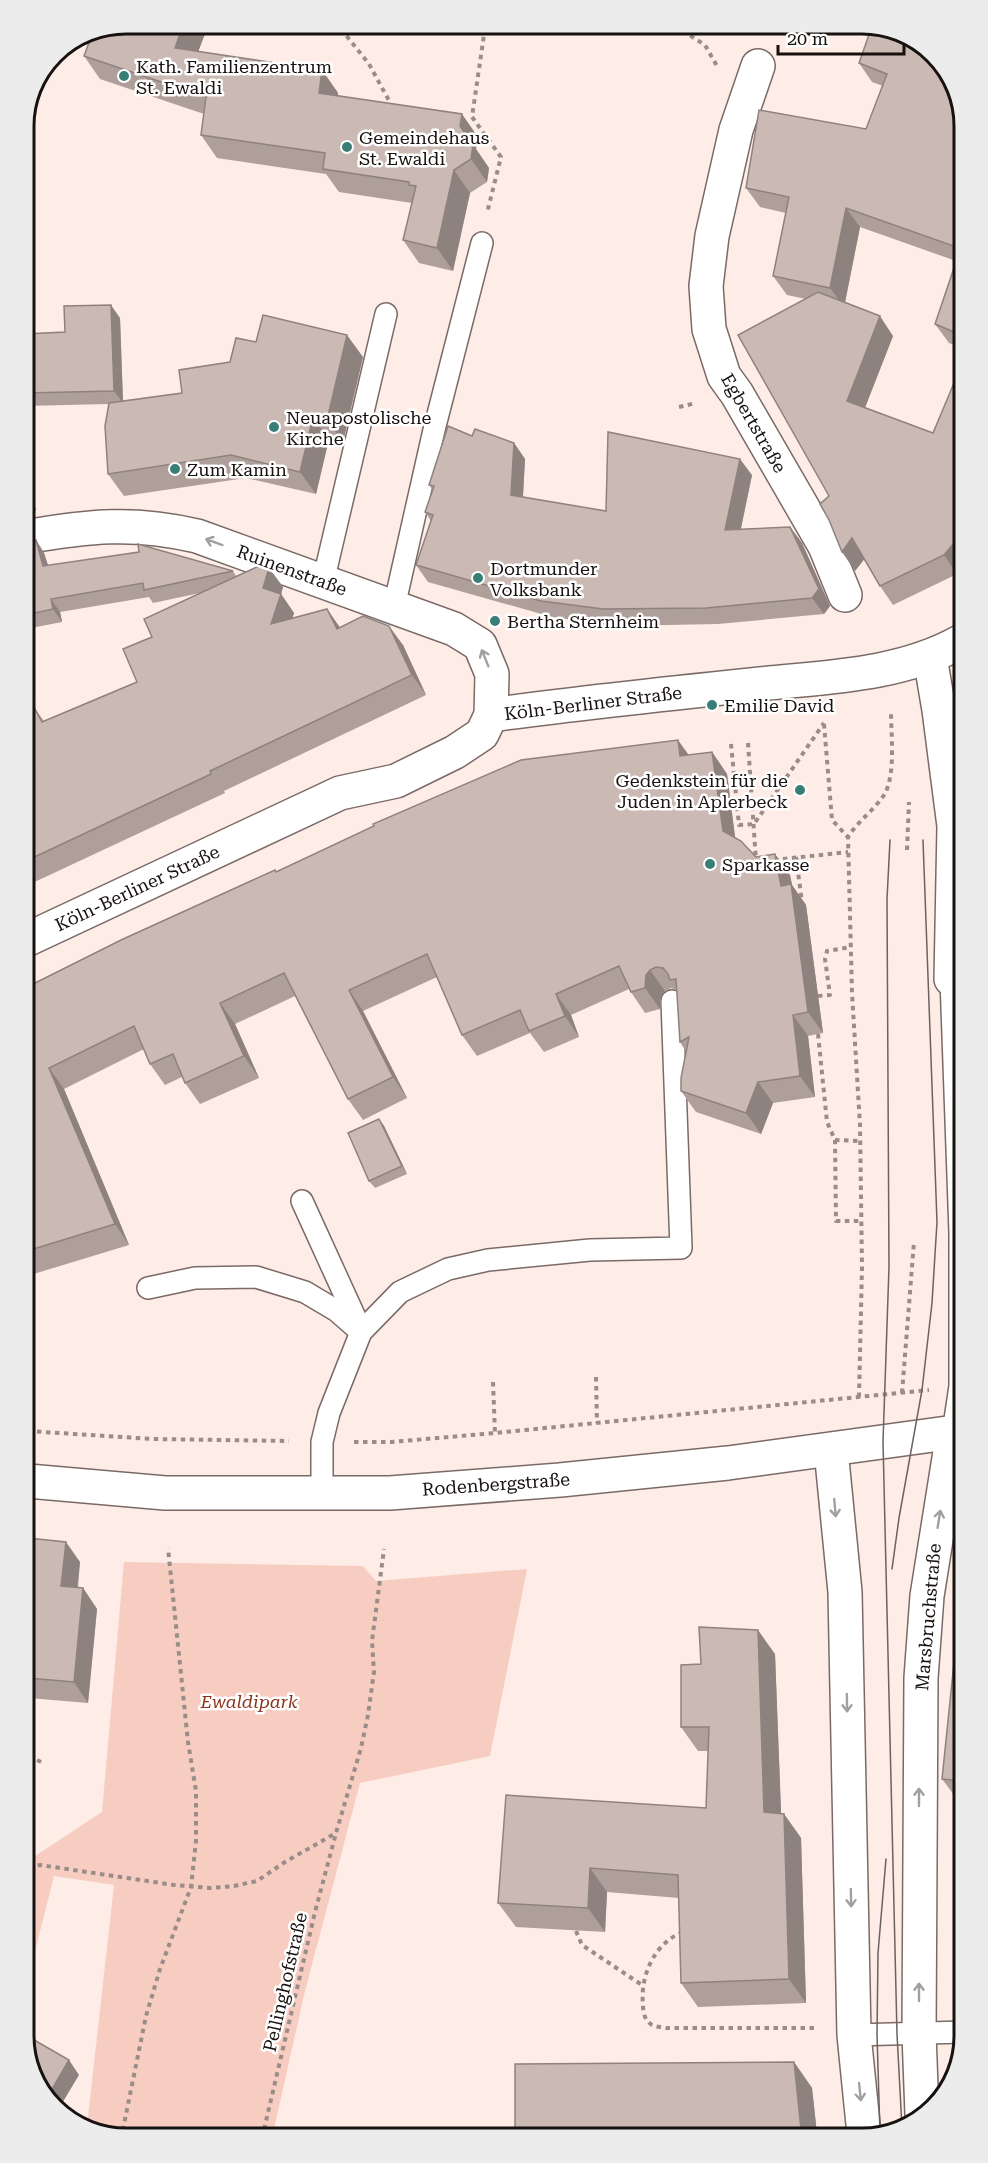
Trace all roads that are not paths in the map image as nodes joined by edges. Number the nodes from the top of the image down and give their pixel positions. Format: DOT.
graph roads {
  1 [pos="754,76"];
  2 [pos="482,243"];
  3 [pos="386,314"];
  4 [pos="35,536"];
  5 [pos="323,582"];
  6 [pos="845,595"];
  7 [pos="394,607"];
  8 [pos="954,645"];
  9 [pos="930,657"];
  10 [pos="491,715"];
  11 [pos="35,936"];
  12 [pos="951,979"];
  13 [pos="672,1001"];
  14 [pos="954,1064"];
  15 [pos="302,1202"];
  16 [pos="148,1288"];
  17 [pos="361,1332"];
  18 [pos="954,1433"];
  19 [pos="831,1450"];
  20 [pos="954,1453"];
  21 [pos="34,1482"];
  22 [pos="322,1494"];
  23 [pos="854,2032"];
  24 [pos="954,2032"];
  25 [pos="919,2034"];
  26 [pos="922,2106"];
  27 [pos="863,2128"];
  1 -- 6 [label="street, Egbertstraße"];
  2 -- 7 [label="lane"];
  3 -- 5 [label="lane"];
  5 -- 4 [label="street, Ruinenstraße, one-way"];
  5 -- 7 [label="street, Ruinenstraße"];
  10 -- 7 [label="street, Ruinenstraße, one-way"];
  8 -- 9 [label="street, Köln-Berliner Straße"];
  9 -- 10 [label="street, Köln-Berliner Straße"];
  9 -- 12 [label="street"];
  10 -- 11 [label="street, Köln-Berliner Straße"];
  12 -- 14 [label="lane, Marsbruchstraße"];
  13 -- 17 [label="lane"];
  15 -- 17 [label="lane"];
  16 -- 17 [label="lane"];
  17 -- 22 [label="lane"];
  18 -- 19 [label="street, Rodenbergstraße"];
  19 -- 22 [label="street, Rodenbergstraße"];
  19 -- 23 [label="street, one-way"];
  25 -- 20 [label="street, Marsbruchstraße, one-way"];
  21 -- 22 [label="street, Rodenbergstraße"];
  23 -- 25 [label="lane"];
  23 -- 27 [label="street, one-way"];
  24 -- 25 [label="lane"];
  25 -- 26 [label="street, Marsbruchstraße"];
}
